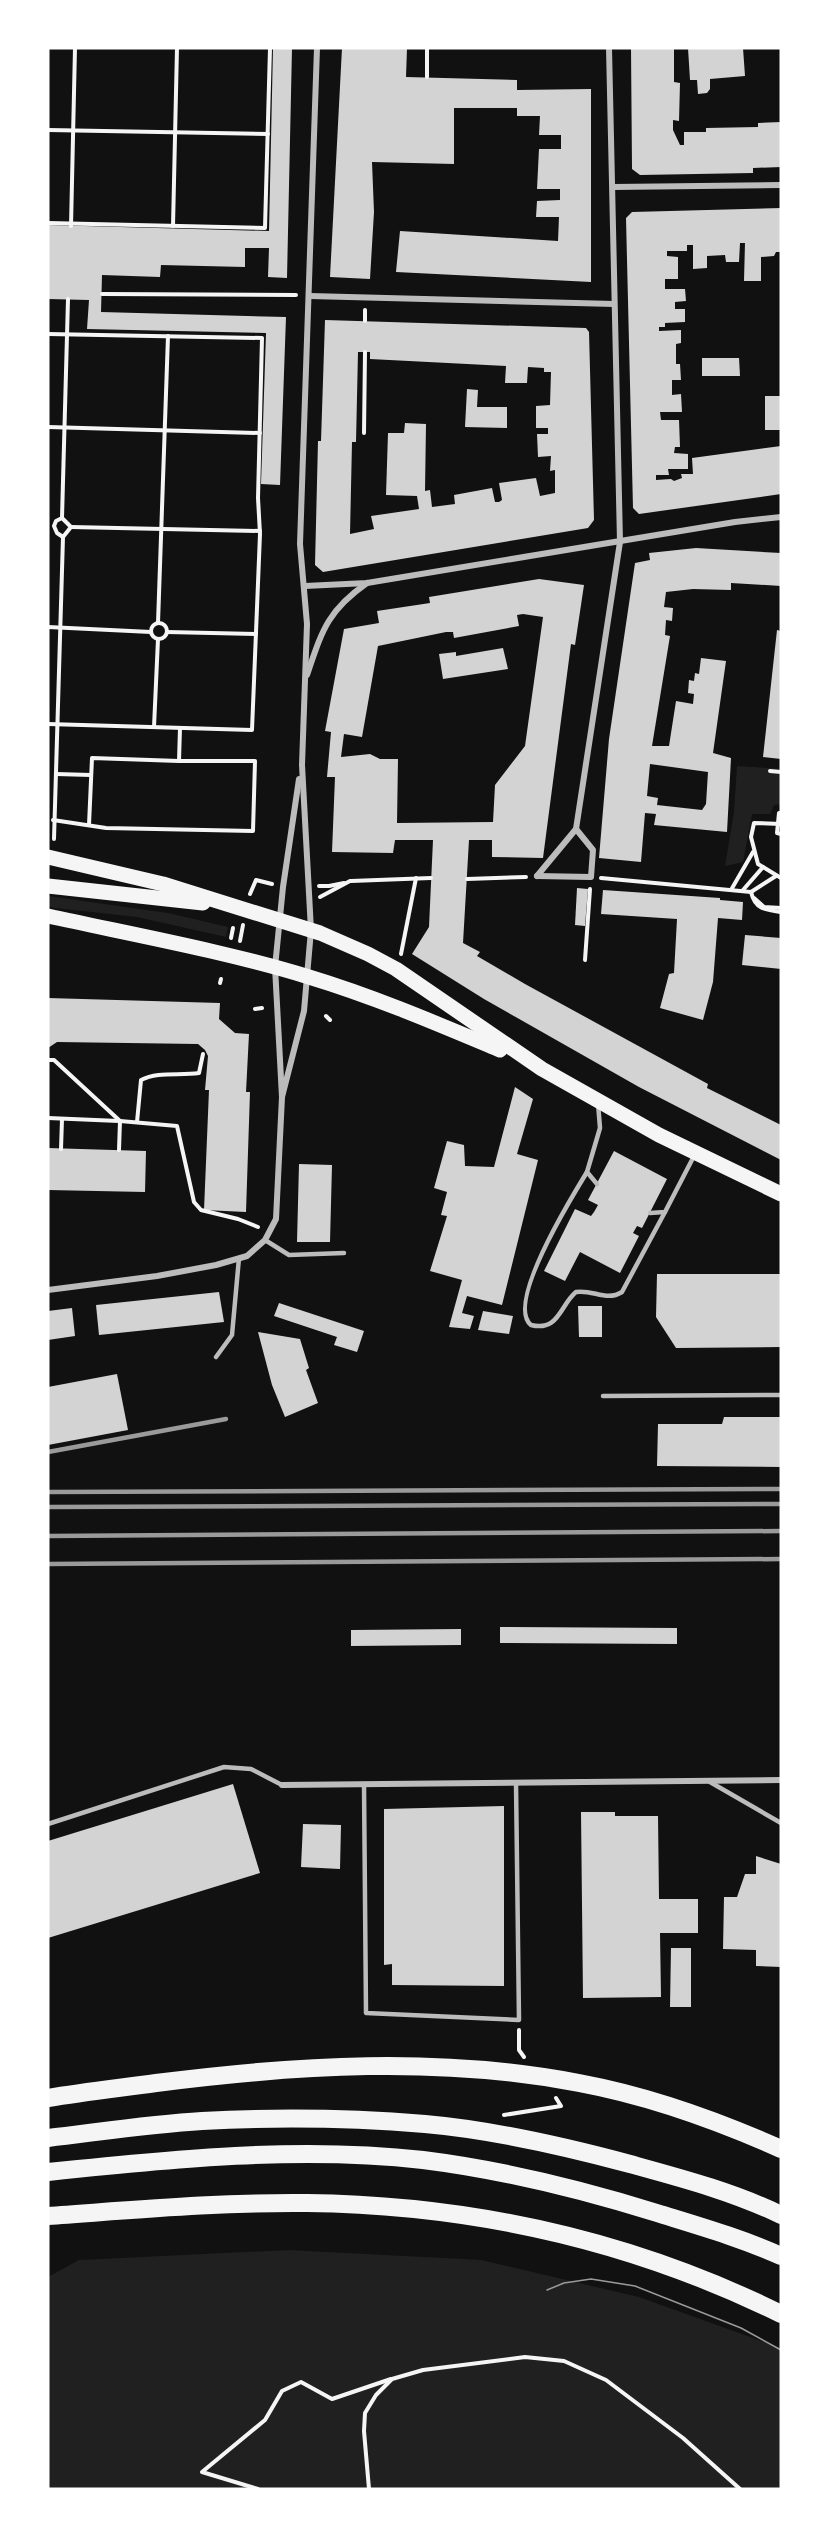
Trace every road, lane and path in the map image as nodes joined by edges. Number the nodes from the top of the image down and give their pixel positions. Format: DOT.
graph roads {
  1 [pos="75,48"];
  2 [pos="177,48"];
  3 [pos="270,48"];
  4 [pos="317,48"];
  5 [pos="427,48"];
  6 [pos="609,48"];
  7 [pos="427,77"];
  8 [pos="48,130"];
  9 [pos="73,130"];
  10 [pos="176,132"];
  11 [pos="268,134"];
  12 [pos="781,185"];
  13 [pos="613,186"];
  14 [pos="48,223"];
  15 [pos="71,225"];
  16 [pos="173,226"];
  17 [pos="102,294"];
  18 [pos="310,296"];
  19 [pos="68,299"];
  20 [pos="614,304"];
  21 [pos="48,334"];
  22 [pos="67,334"];
  23 [pos="168,336"];
  24 [pos="365,352"];
  25 [pos="48,428"];
  26 [pos="65,428"];
  27 [pos="164,430"];
  28 [pos="260,433"];
  29 [pos="364,433"];
  30 [pos="62,518"];
  31 [pos="781,518"];
  32 [pos="48,526"];
  33 [pos="54,526"];
  34 [pos="71,527"];
  35 [pos="161,529"];
  36 [pos="260,531"];
  37 [pos="63,537"];
  38 [pos="620,542"];
  39 [pos="367,583"];
  40 [pos="305,586"];
  41 [pos="158,623"];
  42 [pos="48,627"];
  43 [pos="61,627"];
  44 [pos="150,632"];
  45 [pos="167,632"];
  46 [pos="256,634"];
  47 [pos="158,639"];
  48 [pos="305,680"];
  49 [pos="48,724"];
  50 [pos="59,724"];
  51 [pos="154,727"];
  52 [pos="180,728"];
  53 [pos="179,761"];
  54 [pos="302,765"];
  55 [pos="770,771"];
  56 [pos="781,772"];
  57 [pos="56,774"];
  58 [pos="91,775"];
  59 [pos="781,813"];
  60 [pos="53,820"];
  61 [pos="780,824"];
  62 [pos="89,825"];
  63 [pos="576,829"];
  64 [pos="781,834"];
  65 [pos="54,839"];
  66 [pos="753,852"];
  67 [pos="48,857"];
  68 [pos="763,867"];
  69 [pos="537,876"];
  70 [pos="591,877"];
  71 [pos="779,877"];
  72 [pos="416,878"];
  73 [pos="431,878"];
  74 [pos="467,879"];
  75 [pos="318,885"];
  76 [pos="48,886"];
  77 [pos="731,890"];
  78 [pos="742,891"];
  79 [pos="751,892"];
  80 [pos="227,906"];
  81 [pos="781,910"];
  82 [pos="48,916"];
  83 [pos="279,920"];
  84 [pos="234,928"];
  85 [pos="311,930"];
  86 [pos="231,938"];
  87 [pos="585,960"];
  88 [pos="275,967"];
  89 [pos="396,969"];
  90 [pos="309,976"];
  91 [pos="262,1008"];
  92 [pos="255,1009"];
  93 [pos="326,1016"];
  94 [pos="330,1020"];
  95 [pos="203,1054"];
  96 [pos="48,1060"];
  97 [pos="528,1061"];
  98 [pos="282,1097"];
  99 [pos="598,1101"];
  100 [pos="48,1118"];
  101 [pos="62,1119"];
  102 [pos="120,1121"];
  103 [pos="136,1122"];
  104 [pos="61,1149"];
  105 [pos="119,1150"];
  106 [pos="695,1153"];
  107 [pos="587,1172"];
  108 [pos="597,1184"];
  109 [pos="781,1194"];
  110 [pos="665,1212"];
  111 [pos="650,1213"];
  112 [pos="269,1233"];
  113 [pos="265,1240"];
  114 [pos="344,1253"];
  115 [pos="239,1258"];
  116 [pos="48,1290"];
  117 [pos="216,1356"];
  118 [pos="781,1395"];
  119 [pos="603,1396"];
  120 [pos="781,1780"];
  121 [pos="710,1782"];
  122 [pos="516,1783"];
  123 [pos="364,1784"];
  124 [pos="282,1785"];
  125 [pos="781,1823"];
  126 [pos="48,1824"];
  127 [pos="519,2020"];
  128 [pos="526,2059"];
  129 [pos="554,2096"];
  130 [pos="48,2098"];
  131 [pos="494,2116"];
  132 [pos="48,2138"];
  133 [pos="781,2149"];
  134 [pos="48,2172"];
  135 [pos="781,2215"];
  136 [pos="48,2216"];
  137 [pos="781,2256"];
  138 [pos="781,2314"];
  139 [pos="392,2379"];
  140 [pos="258,2489"];
  141 [pos="369,2489"];
  142 [pos="740,2489"];
  1 -- 9 [label="path"];
  2 -- 10 [label="path"];
  3 -- 11 [label="path"];
  4 -- 18 [label="street"];
  5 -- 7 [label="path"];
  6 -- 13 [label="street"];
  8 -- 9 [label="path"];
  9 -- 10 [label="path"];
  9 -- 15 [label="path"];
  10 -- 11 [label="path"];
  10 -- 16 [label="path"];
  11 -- 16 [label="path"];
  12 -- 13 [label="street"];
  13 -- 20 [label="street"];
  14 -- 15 [label="path"];
  15 -- 16 [label="path"];
  17 -- 18 [label="path"];
  18 -- 20 [label="street"];
  18 -- 40 [label="street"];
  19 -- 22 [label="path"];
  20 -- 38 [label="street"];
  21 -- 22 [label="path"];
  22 -- 23 [label="path"];
  22 -- 26 [label="path"];
  23 -- 27 [label="path"];
  23 -- 28 [label="path"];
  24 -- 29 [label="path"];
  25 -- 26 [label="path"];
  26 -- 27 [label="path"];
  26 -- 30 [label="path"];
  27 -- 28 [label="path"];
  27 -- 35 [label="path"];
  28 -- 36 [label="path"];
  30 -- 33 [label="path"];
  30 -- 34 [label="path"];
  31 -- 38 [label="street"];
  32 -- 33 [label="path"];
  33 -- 37 [label="path"];
  34 -- 35 [label="path"];
  34 -- 37 [label="path"];
  35 -- 36 [label="path"];
  35 -- 41 [label="path"];
  36 -- 46 [label="path"];
  37 -- 43 [label="path"];
  38 -- 39 [label="street"];
  38 -- 63 [label="street"];
  39 -- 40 [label="street"];
  39 -- 48 [label="street"];
  40 -- 48 [label="street"];
  41 -- 44 [label="path"];
  41 -- 45 [label="path"];
  42 -- 43 [label="path"];
  43 -- 44 [label="path"];
  43 -- 50 [label="path"];
  44 -- 47 [label="path"];
  45 -- 46 [label="path"];
  45 -- 47 [label="path"];
  46 -- 52 [label="path"];
  47 -- 51 [label="path"];
  48 -- 54 [label="street"];
  49 -- 50 [label="path"];
  50 -- 51 [label="path"];
  50 -- 57 [label="path"];
  51 -- 52 [label="path"];
  52 -- 53 [label="path"];
  53 -- 58 [label="path"];
  53 -- 62 [label="path"];
  54 -- 83 [label="street"];
  54 -- 85 [label="street"];
  55 -- 56 [label="path"];
  57 -- 58 [label="path"];
  57 -- 60 [label="path"];
  58 -- 62 [label="path"];
  59 -- 61 [label="path"];
  60 -- 62 [label="path"];
  60 -- 65 [label="path"];
  61 -- 64 [label="path"];
  61 -- 66 [label="path"];
  63 -- 69 [label="street"];
  63 -- 70 [label="street"];
  66 -- 68 [label="path"];
  66 -- 77 [label="path"];
  67 -- 80 [label="main road"];
  68 -- 71 [label="path"];
  68 -- 78 [label="path"];
  69 -- 70 [label="street"];
  69 -- 74 [label="path"];
  70 -- 77 [label="path"];
  70 -- 87 [label="path"];
  71 -- 79 [label="path"];
  72 -- 73 [label="path"];
  72 -- 75 [label="path"];
  72 -- 89 [label="path"];
  76 -- 80 [label="main road"];
  77 -- 78 [label="path"];
  78 -- 79 [label="path"];
  79 -- 81 [label="path"];
  80 -- 83 [label="main road"];
  82 -- 88 [label="main road"];
  83 -- 85 [label="main road"];
  83 -- 88 [label="street"];
  84 -- 86 [label="path"];
  85 -- 89 [label="main road"];
  85 -- 90 [label="street"];
  88 -- 90 [label="main road"];
  88 -- 98 [label="street"];
  89 -- 97 [label="main road"];
  90 -- 97 [label="main road"];
  90 -- 98 [label="street"];
  91 -- 92 [label="path"];
  93 -- 94 [label="path"];
  95 -- 103 [label="path"];
  96 -- 102 [label="path"];
  97 -- 99 [label="main road"];
  98 -- 112 [label="street"];
  99 -- 106 [label="main road"];
  99 -- 107 [label="lane"];
  100 -- 101 [label="path"];
  101 -- 102 [label="path"];
  101 -- 104 [label="path"];
  102 -- 103 [label="path"];
  102 -- 105 [label="path"];
  103 -- 112 [label="path"];
  106 -- 109 [label="main road"];
  106 -- 110 [label="lane"];
  107 -- 108 [label="lane"];
  107 -- 110 [label="lane"];
  110 -- 111 [label="lane"];
  112 -- 113 [label="street"];
  113 -- 114 [label="lane"];
  113 -- 115 [label="street"];
  115 -- 116 [label="street"];
  115 -- 117 [label="lane"];
  118 -- 119 [label="lane"];
  120 -- 121 [label="street"];
  121 -- 122 [label="street"];
  121 -- 125 [label="lane"];
  122 -- 123 [label="street"];
  122 -- 127 [label="lane"];
  123 -- 124 [label="street"];
  123 -- 127 [label="lane"];
  124 -- 126 [label="lane"];
  127 -- 128 [label="path"];
  129 -- 131 [label="path"];
  130 -- 133 [label="highway"];
  132 -- 135 [label="highway"];
  134 -- 137 [label="highway"];
  136 -- 138 [label="highway"];
  139 -- 140 [label="path"];
  139 -- 141 [label="path"];
  139 -- 142 [label="path"];
}
